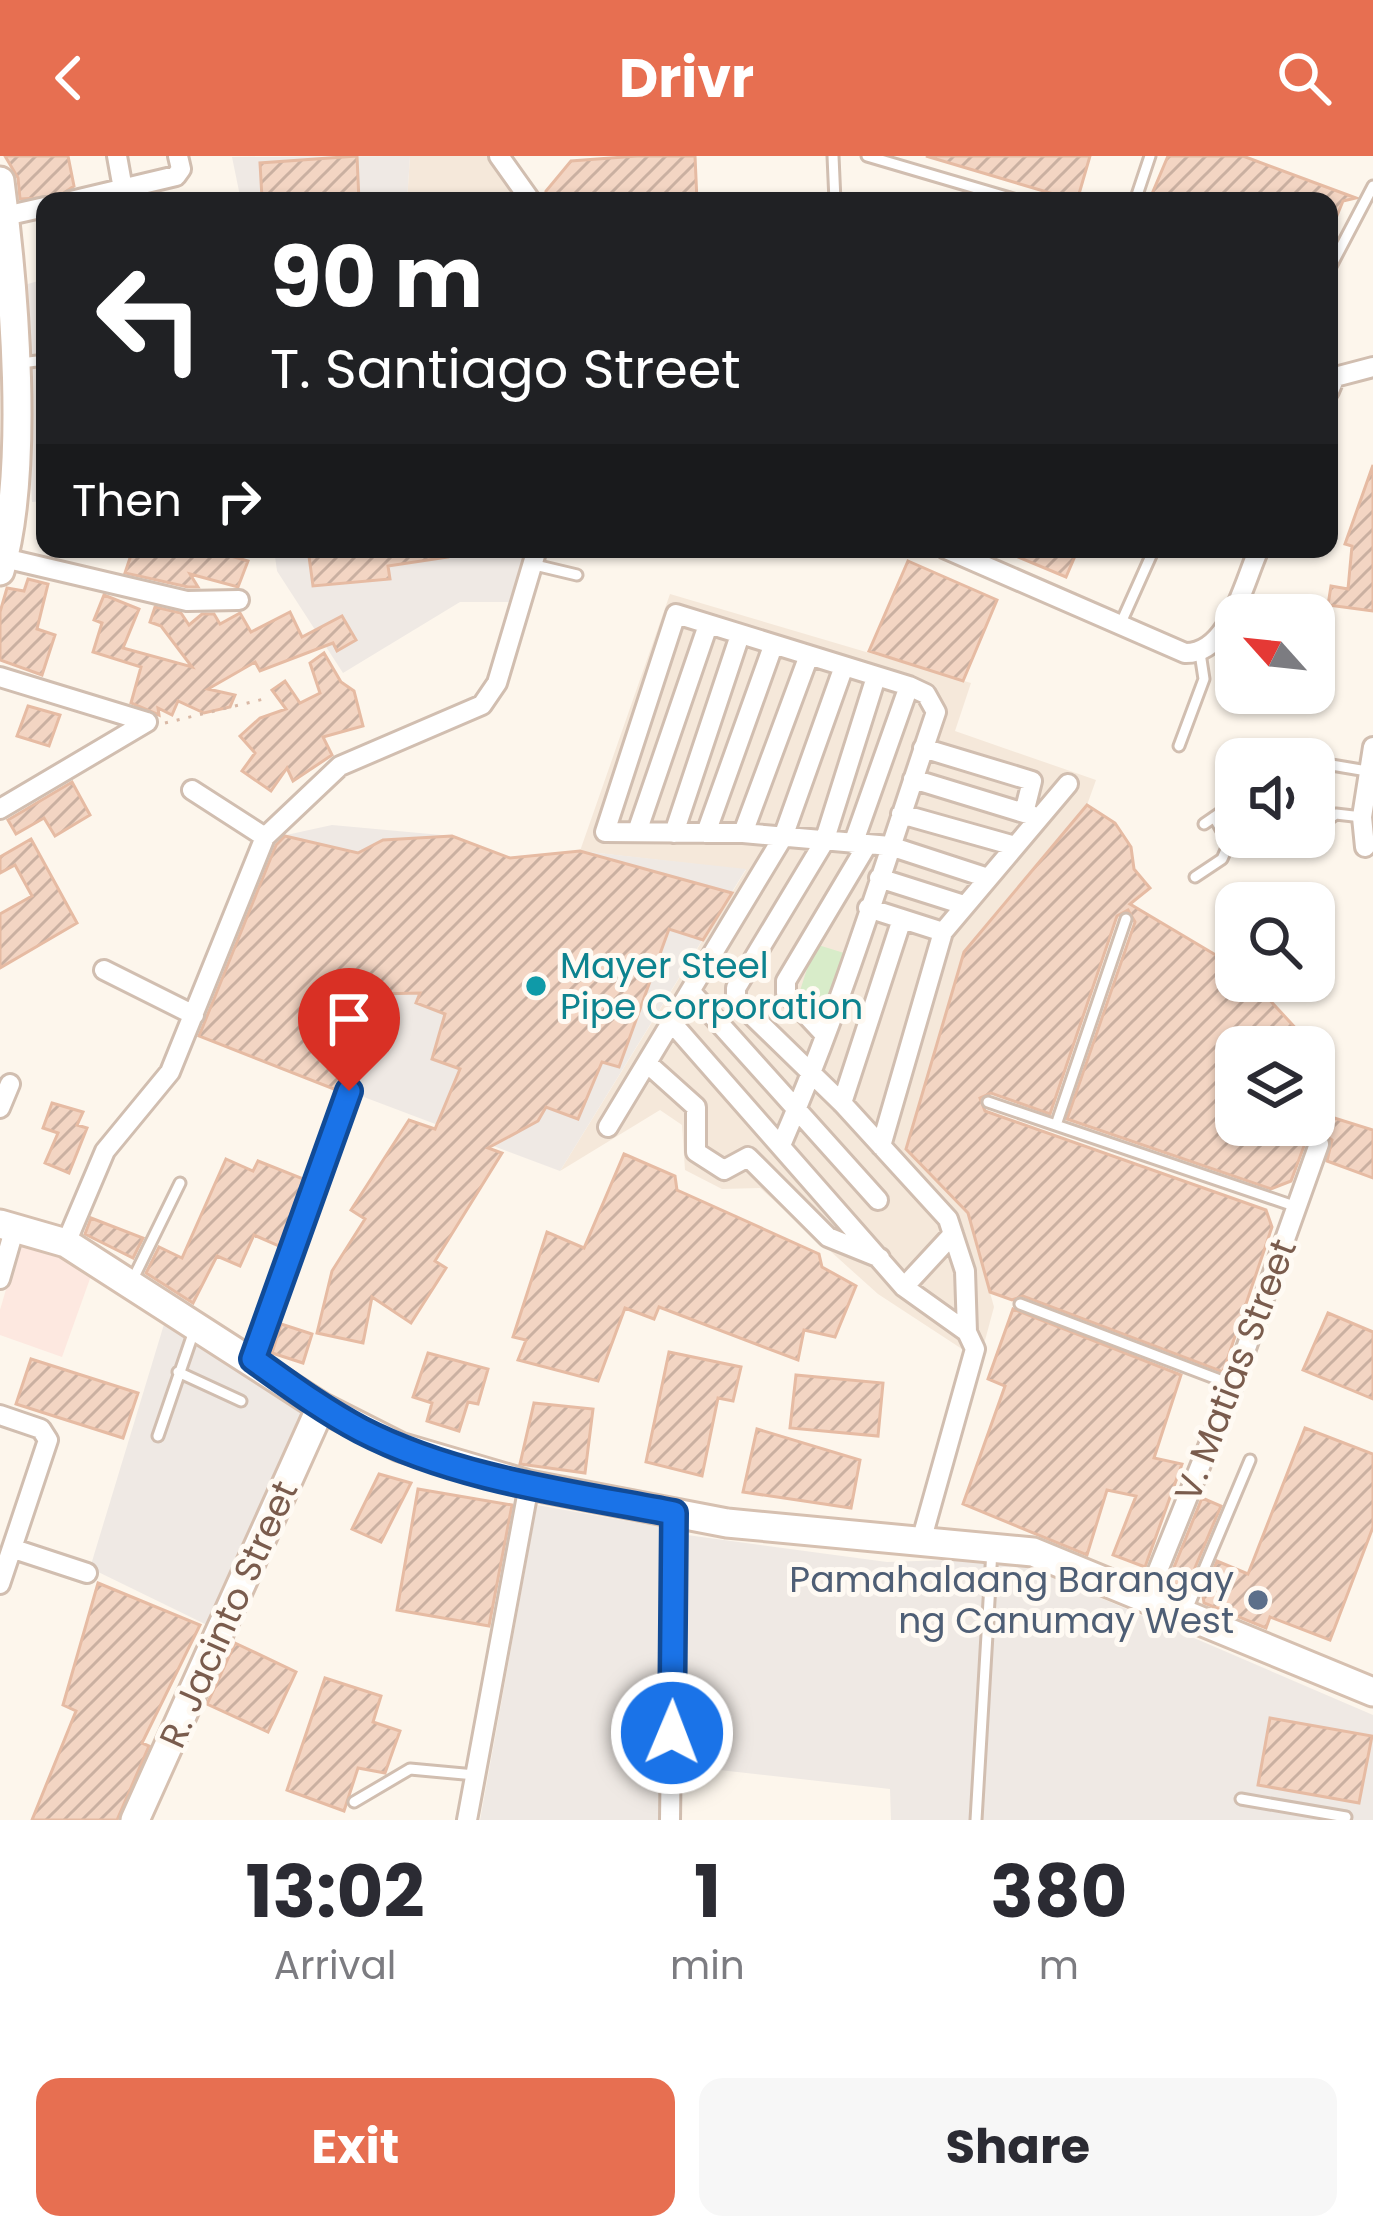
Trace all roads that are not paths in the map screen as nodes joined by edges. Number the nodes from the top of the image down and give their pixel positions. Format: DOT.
graph roads {
  1 [pos="116,156"];
  2 [pos="499,156"];
  3 [pos="833,156"];
  4 [pos="867,156"];
  5 [pos="1150,156"];
  6 [pos="177,166"];
  7 [pos="0,181"];
  8 [pos="1373,186"];
  9 [pos="123,189"];
  10 [pos="110,192"];
  11 [pos="525,192"];
  12 [pos="835,192"];
  13 [pos="989,192"];
  14 [pos="1138,192"];
  15 [pos="36,209"];
  16 [pos="5,216"];
  17 [pos="1338,253"];
  18 [pos="36,361"];
  19 [pos="13,363"];
  20 [pos="1373,367"];
  21 [pos="1338,376"];
  22 [pos="536,558"];
  23 [pos="538,558"];
  24 [pos="967,558"];
  25 [pos="1150,558"];
  26 [pos="1255,558"];
  27 [pos="2,564"];
  28 [pos="577,575"];
  29 [pos="239,600"];
  30 [pos="708,625"];
  31 [pos="1120,625"];
  32 [pos="740,635"];
  33 [pos="773,646"];
  34 [pos="1200,653"];
  35 [pos="808,658"];
  36 [pos="843,669"];
  37 [pos="0,677"];
  38 [pos="876,677"];
  39 [pos="909,686"];
  40 [pos="1179,746"];
  41 [pos="1373,747"];
  42 [pos="923,748"];
  43 [pos="1335,766"];
  44 [pos="1367,772"];
  45 [pos="913,779"];
  46 [pos="1068,784"];
  47 [pos="192,790"];
  48 [pos="0,809"];
  49 [pos="901,814"];
  50 [pos="1335,815"];
  51 [pos="1032,816"];
  52 [pos="1362,817"];
  53 [pos="638,832"];
  54 [pos="674,833"];
  55 [pos="706,833"];
  56 [pos="743,833"];
  57 [pos="265,837"];
  58 [pos="783,837"];
  59 [pos="824,842"];
  60 [pos="860,844"];
  61 [pos="890,846"];
  62 [pos="1015,846"];
  63 [pos="1369,847"];
  64 [pos="1222,858"];
  65 [pos="879,878"];
  66 [pos="988,878"];
  67 [pos="1195,878"];
  68 [pos="964,905"];
  69 [pos="868,908"];
  70 [pos="902,919"];
  71 [pos="1126,919"];
  72 [pos="944,932"];
  73 [pos="104,970"];
  74 [pos="692,993"];
  75 [pos="194,1015"];
  76 [pos="673,1024"];
  77 [pos="825,1035"];
  78 [pos="648,1064"];
  79 [pos="810,1074"];
  80 [pos="10,1084"];
  81 [pos="349,1091"];
  82 [pos="988,1102"];
  83 [pos="842,1103"];
  84 [pos="0,1108"];
  85 [pos="796,1109"];
  86 [pos="1055,1125"];
  87 [pos="608,1127"];
  88 [pos="782,1143"];
  89 [pos="881,1146"];
  90 [pos="1318,1146"];
  91 [pos="180,1183"];
  92 [pos="878,1200"];
  93 [pos="1297,1207"];
  94 [pos="8,1226"];
  95 [pos="953,1234"];
  96 [pos="66,1243"];
  97 [pos="882,1258"];
  98 [pos="0,1279"];
  99 [pos="132,1281"];
  100 [pos="904,1287"];
  101 [pos="1020,1304"];
  102 [pos="197,1323"];
  103 [pos="967,1332"];
  104 [pos="253,1359"];
  105 [pos="178,1372"];
  106 [pos="1233,1385"];
  107 [pos="241,1401"];
  108 [pos="322,1408"];
  109 [pos="0,1415"];
  110 [pos="158,1436"];
  111 [pos="1250,1460"];
  112 [pos="529,1485"];
  113 [pos="674,1513"];
  114 [pos="992,1544"];
  115 [pos="920,1545"];
  116 [pos="14,1550"];
  117 [pos="87,1574"];
  118 [pos="0,1585"];
  119 [pos="1148,1594"];
  120 [pos="1186,1612"];
  121 [pos="1373,1692"];
  122 [pos="475,1775"];
  123 [pos="1241,1799"];
  124 [pos="354,1802"];
  125 [pos="1346,1817"];
  126 [pos="675,1818"];
  127 [pos="135,1820"];
  128 [pos="467,1820"];
  129 [pos="976,1820"];
  1 -- 9 [label="street"];
  2 -- 11 [label="street"];
  3 -- 12 [label="lane"];
  4 -- 13 [label="lane"];
  5 -- 14 [label="lane"];
  6 -- 9 [label="street"];
  7 -- 16 [label="main road"];
  8 -- 17 [label="lane"];
  9 -- 10 [label="street"];
  15 -- 16 [label="street"];
  16 -- 19 [label="main road"];
  18 -- 19 [label="lane"];
  19 -- 27 [label="main road"];
  20 -- 21 [label="street"];
  22 -- 57 [label="street"];
  23 -- 28 [label="lane"];
  24 -- 31 [label="street"];
  25 -- 31 [label="lane"];
  26 -- 34 [label="street"];
  27 -- 29 [label="street"];
  30 -- 32 [label="street"];
  30 -- 53 [label="street"];
  30 -- 53 [label="street"];
  31 -- 34 [label="street"];
  32 -- 33 [label="street"];
  32 -- 54 [label="street"];
  33 -- 35 [label="street"];
  33 -- 55 [label="street"];
  34 -- 40 [label="lane"];
  35 -- 36 [label="street"];
  35 -- 56 [label="street"];
  36 -- 38 [label="street"];
  36 -- 58 [label="street"];
  37 -- 48 [label="street"];
  38 -- 39 [label="street"];
  38 -- 59 [label="street"];
  39 -- 42 [label="street"];
  39 -- 60 [label="street"];
  41 -- 44 [label="street"];
  42 -- 45 [label="street"];
  42 -- 51 [label="street"];
  43 -- 44 [label="lane"];
  44 -- 52 [label="street"];
  45 -- 49 [label="street"];
  45 -- 51 [label="street"];
  46 -- 51 [label="street"];
  47 -- 57 [label="street"];
  49 -- 61 [label="street"];
  49 -- 62 [label="street"];
  50 -- 52 [label="lane"];
  51 -- 62 [label="street"];
  52 -- 63 [label="street"];
  53 -- 54 [label="street"];
  54 -- 55 [label="street"];
  55 -- 56 [label="street"];
  56 -- 58 [label="street"];
  57 -- 75 [label="street"];
  58 -- 59 [label="street"];
  58 -- 74 [label="street"];
  59 -- 60 [label="street"];
  59 -- 79 [label="street"];
  60 -- 61 [label="street"];
  60 -- 77 [label="street"];
  61 -- 65 [label="street"];
  61 -- 66 [label="street"];
  62 -- 66 [label="street"];
  64 -- 67 [label="lane"];
  65 -- 68 [label="street"];
  65 -- 69 [label="street"];
  66 -- 68 [label="street"];
  68 -- 72 [label="street"];
  69 -- 70 [label="street"];
  69 -- 77 [label="street"];
  70 -- 72 [label="street"];
  70 -- 83 [label="street"];
  71 -- 86 [label="lane"];
  72 -- 89 [label="street"];
  73 -- 75 [label="street"];
  74 -- 76 [label="street"];
  74 -- 85 [label="street"];
  75 -- 96 [label="street"];
  76 -- 78 [label="street"];
  76 -- 88 [label="street"];
  77 -- 79 [label="street"];
  78 -- 87 [label="street"];
  78 -- 97 [label="street"];
  79 -- 83 [label="street"];
  79 -- 85 [label="street"];
  80 -- 84 [label="street"];
  81 -- 104 [label="lane"];
  82 -- 86 [label="lane"];
  83 -- 89 [label="street"];
  85 -- 88 [label="street"];
  85 -- 92 [label="street"];
  86 -- 93 [label="lane"];
  88 -- 97 [label="street"];
  89 -- 95 [label="street"];
  90 -- 93 [label="street, V. Matias Street"];
  91 -- 99 [label="lane"];
  93 -- 106 [label="street, V. Matias Street"];
  94 -- 96 [label="main road"];
  94 -- 98 [label="street"];
  95 -- 100 [label="street"];
  95 -- 103 [label="street"];
  96 -- 99 [label="main road"];
  97 -- 100 [label="street"];
  99 -- 102 [label="main road"];
  100 -- 103 [label="street"];
  101 -- 106 [label="lane"];
  102 -- 104 [label="main road"];
  102 -- 105 [label="lane"];
  103 -- 115 [label="street"];
  104 -- 108 [label="main road"];
  105 -- 107 [label="lane"];
  105 -- 110 [label="lane"];
  106 -- 119 [label="street, V. Matias Street"];
  108 -- 112 [label="main road"];
  108 -- 127 [label="main road, R. Jacinto Street"];
  109 -- 116 [label="street"];
  111 -- 120 [label="lane"];
  112 -- 113 [label="main road"];
  112 -- 122 [label="street"];
  113 -- 115 [label="main road"];
  113 -- 126 [label="street"];
  114 -- 115 [label="main road"];
  114 -- 119 [label="main road"];
  114 -- 129 [label="lane"];
  116 -- 117 [label="street"];
  116 -- 118 [label="street"];
  119 -- 120 [label="main road"];
  120 -- 121 [label="main road"];
  122 -- 124 [label="lane"];
  122 -- 128 [label="street"];
  123 -- 125 [label="lane"];
}
